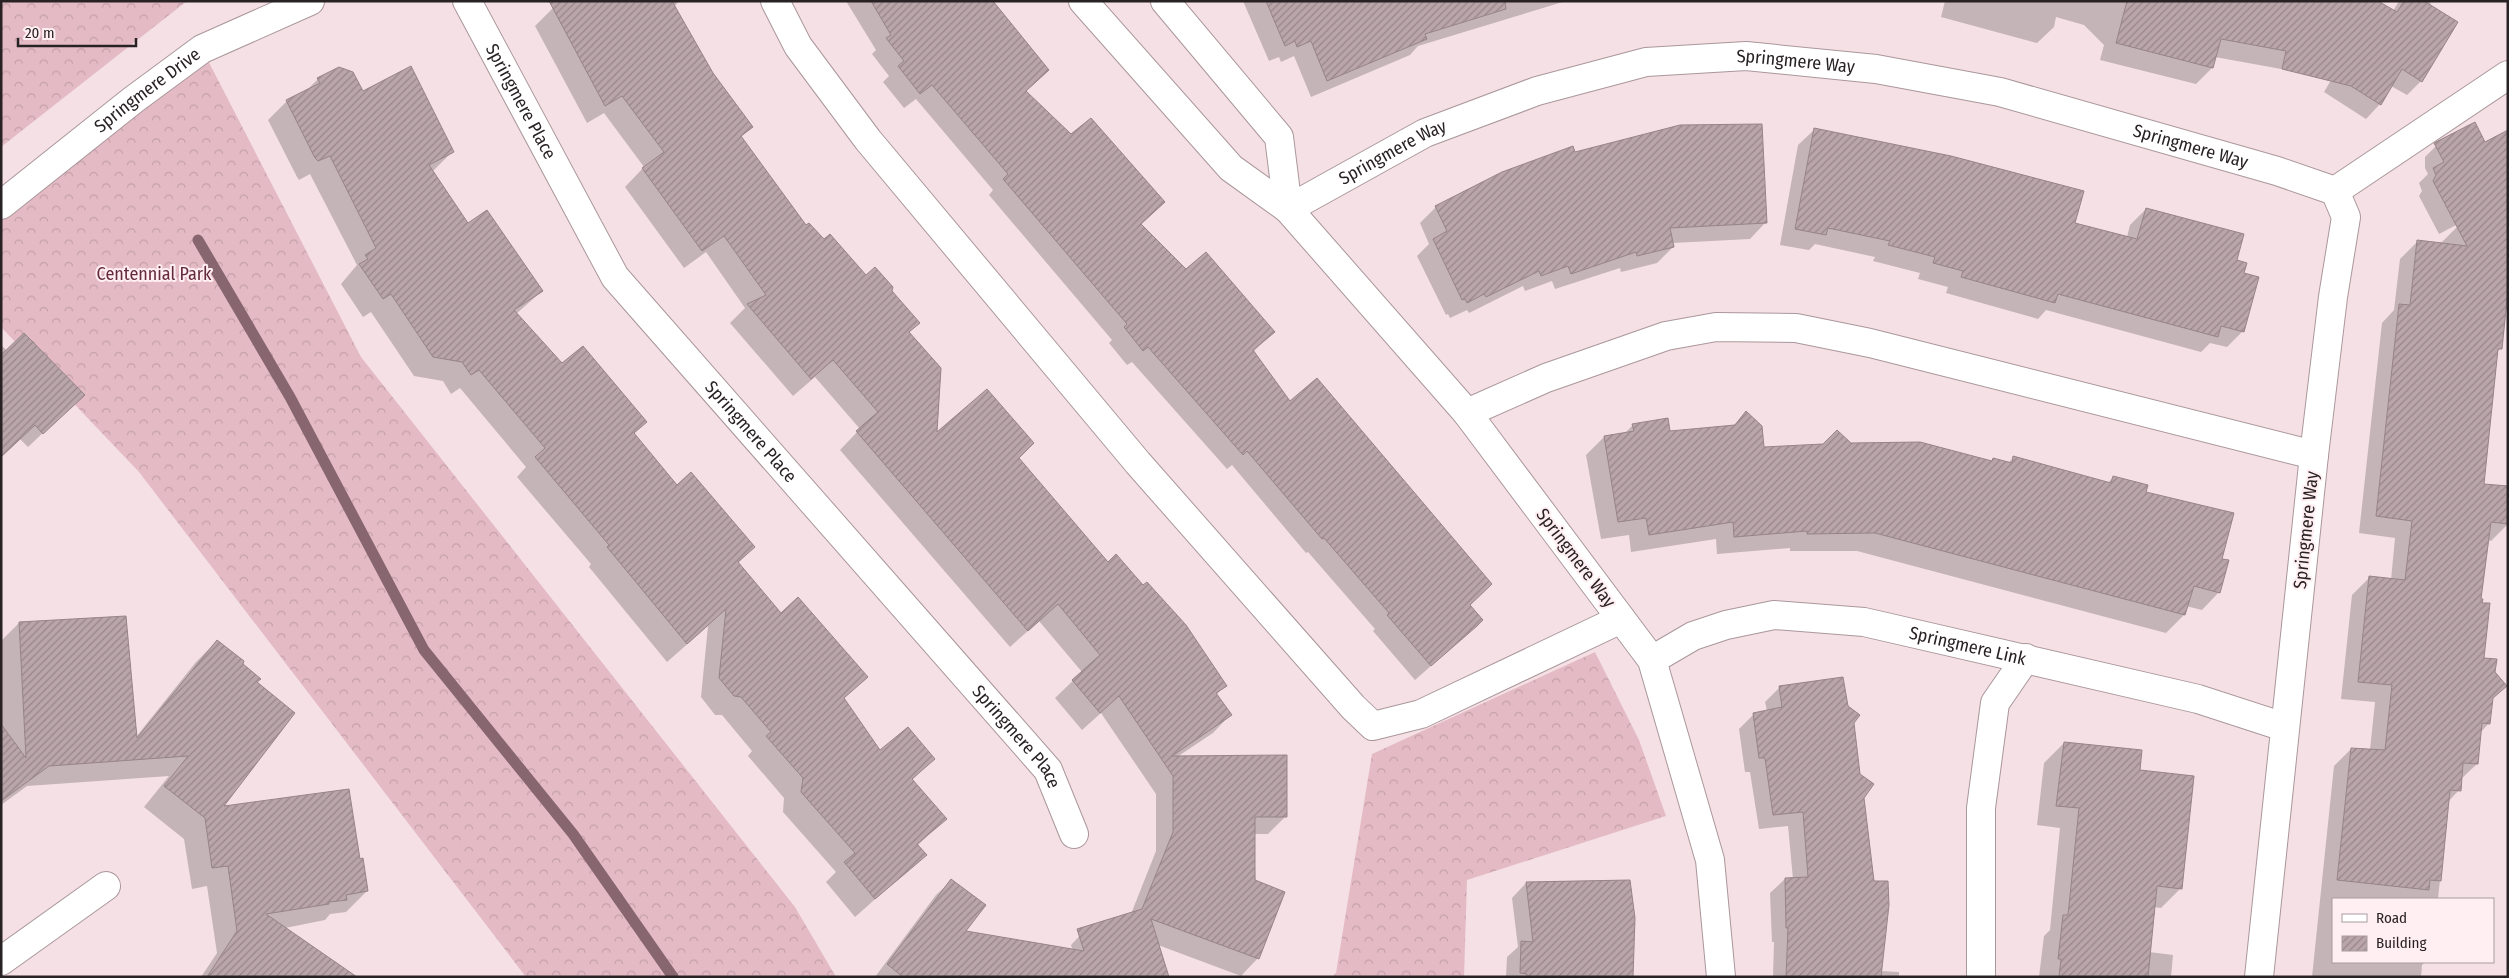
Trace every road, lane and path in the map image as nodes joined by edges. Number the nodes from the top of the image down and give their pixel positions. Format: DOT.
graph roads {
  1 [pos="310,1"];
  2 [pos="467,1"];
  3 [pos="775,1"];
  4 [pos="1083,1"];
  5 [pos="1165,1"];
  6 [pos="2508,75"];
  7 [pos="2335,191"];
  8 [pos="1,205"];
  9 [pos="1288,208"];
  10 [pos="1467,413"];
  11 [pos="2314,455"];
  12 [pos="1621,619"];
  13 [pos="2026,658"];
  14 [pos="1652,660"];
  15 [pos="2284,727"];
  16 [pos="1074,834"];
  17 [pos="106,886"];
  18 [pos="1,961"];
  19 [pos="1721,977"];
  20 [pos="1981,977"];
  21 [pos="2259,977"];
  1 -- 8 [label="street, Springmere Drive"];
  2 -- 16 [label="street, Springmere Place"];
  3 -- 12 [label="street"];
  4 -- 9 [label="street, Springmere Way"];
  5 -- 9 [label="street"];
  6 -- 7 [label="street"];
  7 -- 9 [label="street, Springmere Way"];
  7 -- 11 [label="street, Springmere Way"];
  9 -- 10 [label="street, Springmere Way"];
  10 -- 11 [label="street"];
  10 -- 12 [label="street, Springmere Way"];
  11 -- 15 [label="street, Springmere Way"];
  12 -- 14 [label="street, Springmere Way"];
  13 -- 14 [label="street, Springmere Link"];
  13 -- 15 [label="street, Springmere Link"];
  13 -- 20 [label="street"];
  14 -- 19 [label="street, Springmere Way"];
  15 -- 21 [label="street, Springmere Way"];
  17 -- 18 [label="street"];
}
